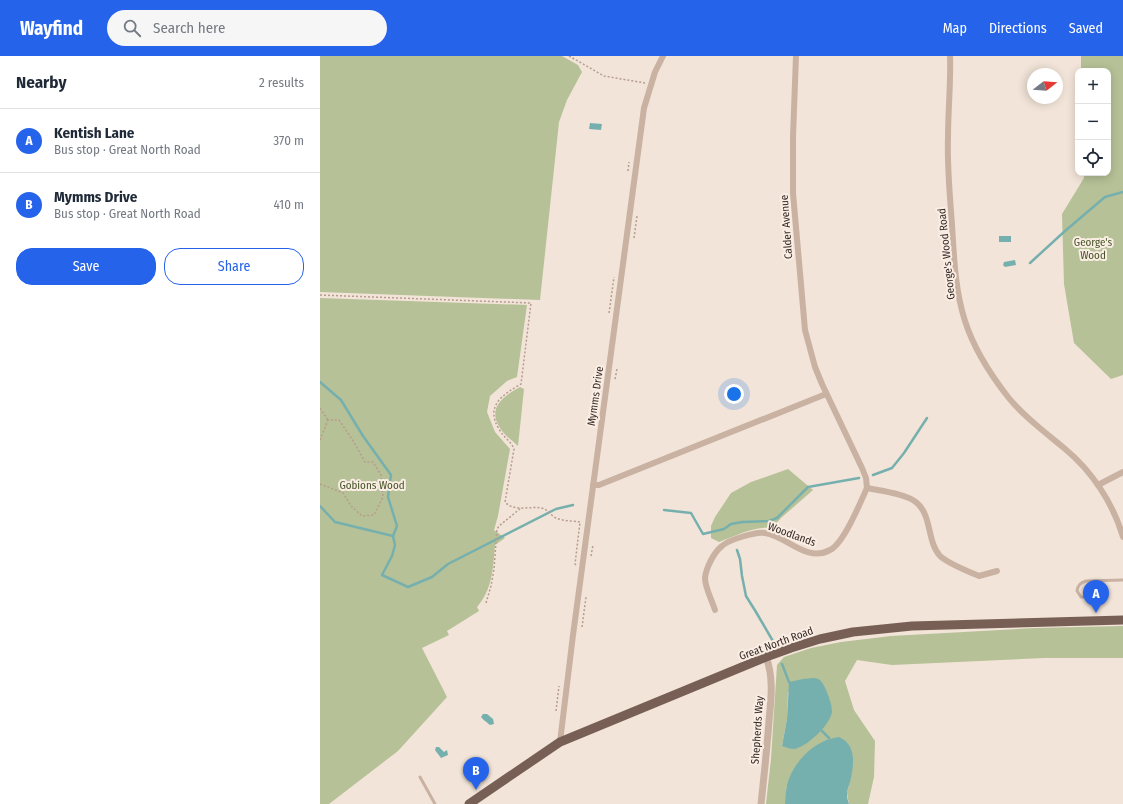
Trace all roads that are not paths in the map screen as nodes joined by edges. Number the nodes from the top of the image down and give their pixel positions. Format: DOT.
graph roads {
  1 [pos="663,56"];
  2 [pos="796,56"];
  3 [pos="950,56"];
  4 [pos="826,394"];
  5 [pos="1123,472"];
  6 [pos="593,485"];
  7 [pos="1098,485"];
  8 [pos="867,488"];
  9 [pos="1123,538"];
  10 [pos="997,571"];
  11 [pos="1123,580"];
  12 [pos="1084,598"];
  13 [pos="715,610"];
  14 [pos="1123,620"];
  15 [pos="766,658"];
  16 [pos="560,742"];
  17 [pos="420,777"];
  18 [pos="435,804"];
  19 [pos="469,804"];
  20 [pos="761,804"];
  1 -- 6 [label="street, Mymms Drive"];
  2 -- 4 [label="street, Calder Avenue"];
  3 -- 7 [label="street, George's Wood Road"];
  4 -- 6 [label="street"];
  4 -- 8 [label="street, Calder Avenue"];
  5 -- 7 [label="street"];
  6 -- 16 [label="street, Mymms Drive"];
  7 -- 9 [label="street, George's Wood Road"];
  8 -- 10 [label="street"];
  8 -- 13 [label="street, Woodlands"];
  11 -- 12 [label="lane"];
  14 -- 15 [label="main road, Great North Road"];
  15 -- 16 [label="main road, Great North Road"];
  15 -- 20 [label="street, Shepherds Way"];
  16 -- 19 [label="main road, Great North Road"];
  17 -- 18 [label="lane"];
}
